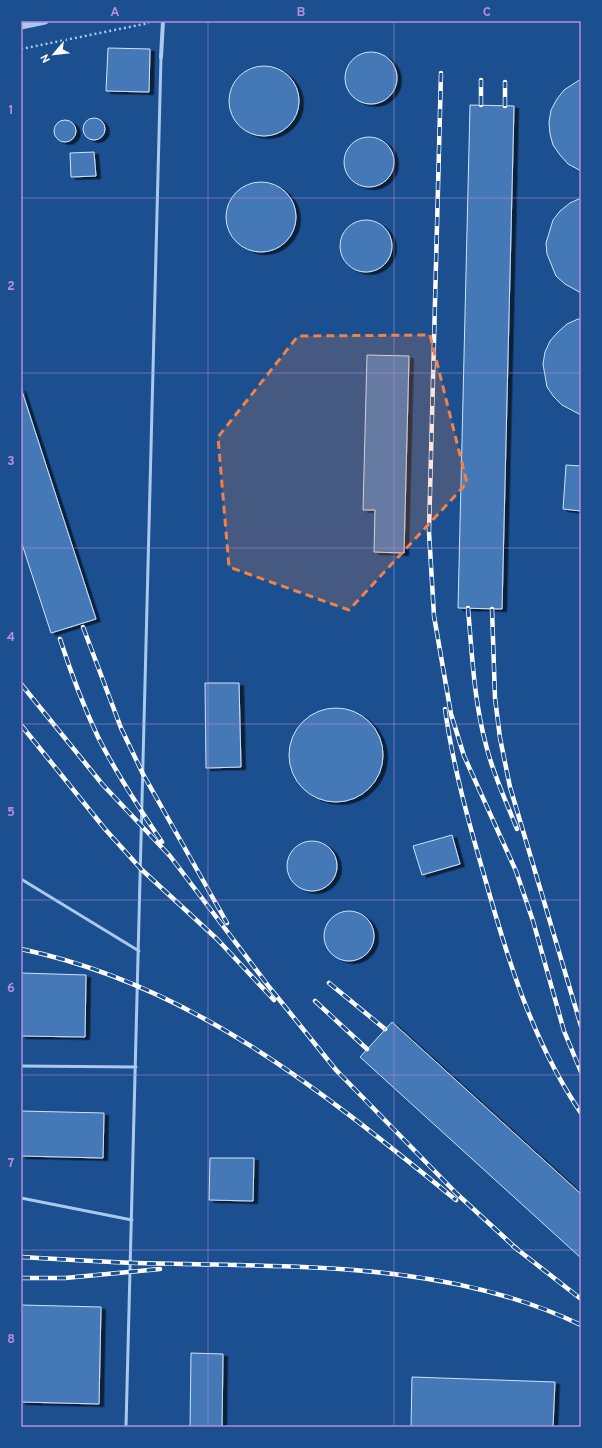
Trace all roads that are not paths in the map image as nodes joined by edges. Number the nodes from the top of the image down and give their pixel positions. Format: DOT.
graph roads {
  1 [pos="45,21"];
  2 [pos="163,21"];
  3 [pos="21,26"];
  4 [pos="161,57"];
  5 [pos="21,879"];
  6 [pos="139,951"];
  7 [pos="21,1066"];
  8 [pos="136,1067"];
  9 [pos="21,1198"];
  10 [pos="132,1220"];
  11 [pos="126,1427"];
  1 -- 3 [label="street"];
  2 -- 4 [label="street"];
  4 -- 6 [label="lane"];
  5 -- 6 [label="lane"];
  6 -- 8 [label="lane"];
  7 -- 8 [label="lane"];
  8 -- 10 [label="lane"];
  9 -- 10 [label="lane"];
  10 -- 11 [label="lane"];
}
